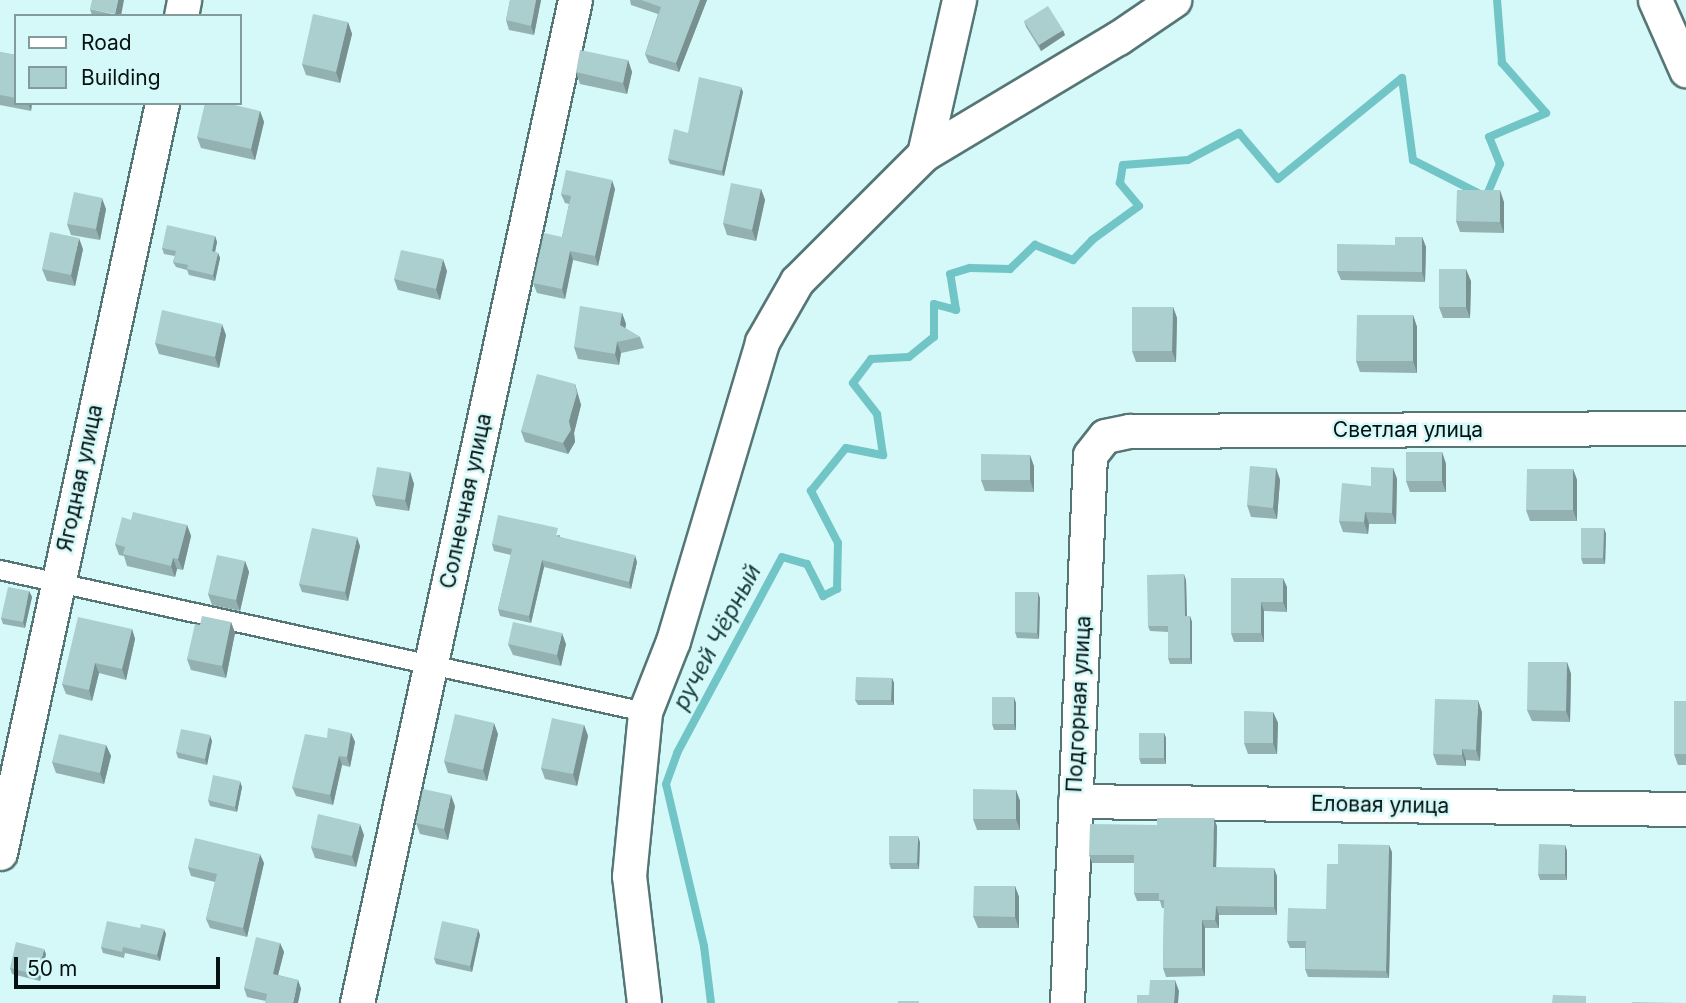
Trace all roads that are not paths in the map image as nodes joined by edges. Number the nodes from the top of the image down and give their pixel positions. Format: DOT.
graph roads {
  1 [pos="575,0"];
  2 [pos="959,0"];
  3 [pos="1174,0"];
  4 [pos="1655,0"];
  5 [pos="1686,70"];
  6 [pos="162,105"];
  7 [pos="923,154"];
  8 [pos="1686,428"];
  9 [pos="1129,431"];
  10 [pos="0,570"];
  11 [pos="57,583"];
  12 [pos="431,663"];
  13 [pos="645,712"];
  14 [pos="1075,801"];
  15 [pos="1686,809"];
  16 [pos="0,853"];
  17 [pos="357,1003"];
  18 [pos="644,1003"];
  19 [pos="1067,1003"];
  1 -- 12 [label="street, Солнечная улица"];
  2 -- 7 [label="street"];
  3 -- 7 [label="street"];
  4 -- 5 [label="street"];
  6 -- 11 [label="street, Ягодная улица"];
  7 -- 13 [label="street"];
  8 -- 9 [label="street, Светлая улица"];
  9 -- 14 [label="street, Подгорная улица"];
  10 -- 11 [label="lane"];
  11 -- 12 [label="lane"];
  11 -- 16 [label="street, Ягодная улица"];
  12 -- 13 [label="lane"];
  12 -- 17 [label="street, Солнечная улица"];
  13 -- 18 [label="street"];
  14 -- 15 [label="street, Еловая улица"];
  14 -- 19 [label="street, Подгорная улица"];
}
